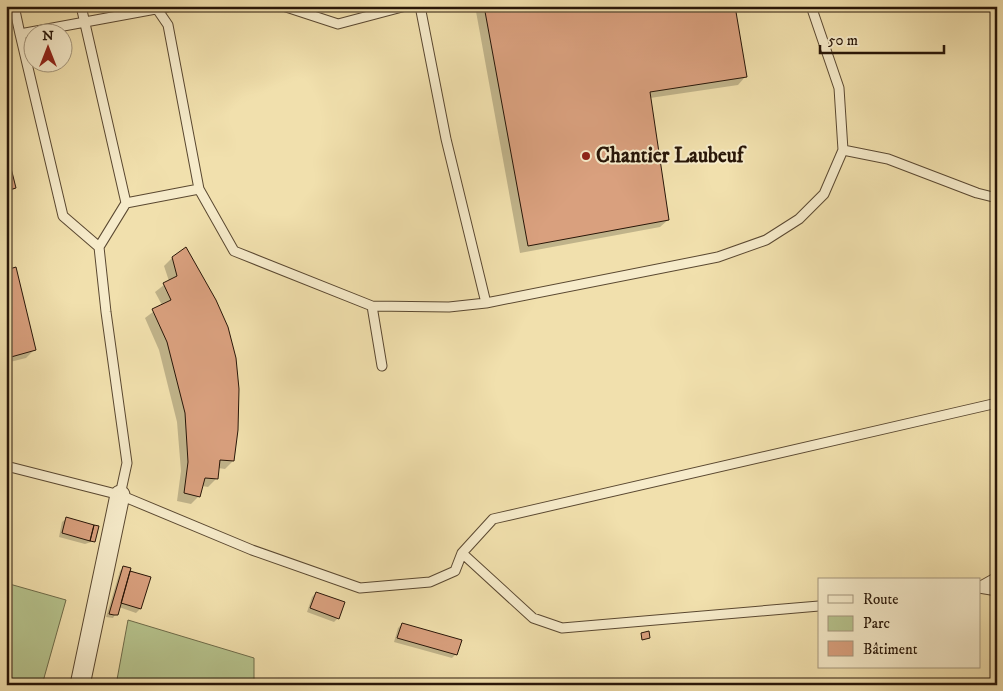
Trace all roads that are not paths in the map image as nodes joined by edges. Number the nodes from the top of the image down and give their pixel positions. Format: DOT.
graph roads {
  1 [pos="14,6"];
  2 [pos="81,6"];
  3 [pos="172,6"];
  4 [pos="282,6"];
  5 [pos="406,6"];
  6 [pos="420,6"];
  7 [pos="811,6"];
  8 [pos="156,8"];
  9 [pos="84,22"];
  10 [pos="20,34"];
  11 [pos="843,150"];
  12 [pos="199,189"];
  13 [pos="997,198"];
  14 [pos="126,203"];
  15 [pos="99,247"];
  16 [pos="486,304"];
  17 [pos="372,306"];
  18 [pos="382,366"];
  19 [pos="997,404"];
  20 [pos="6,466"];
  21 [pos="120,495"];
  22 [pos="462,552"];
  23 [pos="997,577"];
  24 [pos="980,587"];
  25 [pos="980,588"];
  26 [pos="997,591"];
  27 [pos="818,606"];
  28 [pos="80,685"];
  1 -- 10 [label="lane"];
  2 -- 9 [label="lane"];
  3 -- 8 [label="lane"];
  4 -- 5 [label="lane"];
  6 -- 16 [label="lane"];
  7 -- 11 [label="lane"];
  8 -- 9 [label="lane"];
  8 -- 12 [label="lane"];
  9 -- 10 [label="lane"];
  9 -- 14 [label="lane"];
  10 -- 15 [label="lane"];
  11 -- 13 [label="lane"];
  11 -- 16 [label="lane"];
  12 -- 14 [label="lane"];
  12 -- 17 [label="lane"];
  14 -- 15 [label="lane"];
  15 -- 21 [label="lane"];
  16 -- 17 [label="lane"];
  17 -- 18 [label="lane"];
  19 -- 22 [label="lane"];
  20 -- 21 [label="lane"];
  21 -- 22 [label="lane"];
  21 -- 28 [label="street"];
  22 -- 27 [label="lane"];
  23 -- 24 [label="lane"];
  25 -- 26 [label="lane"];
}
